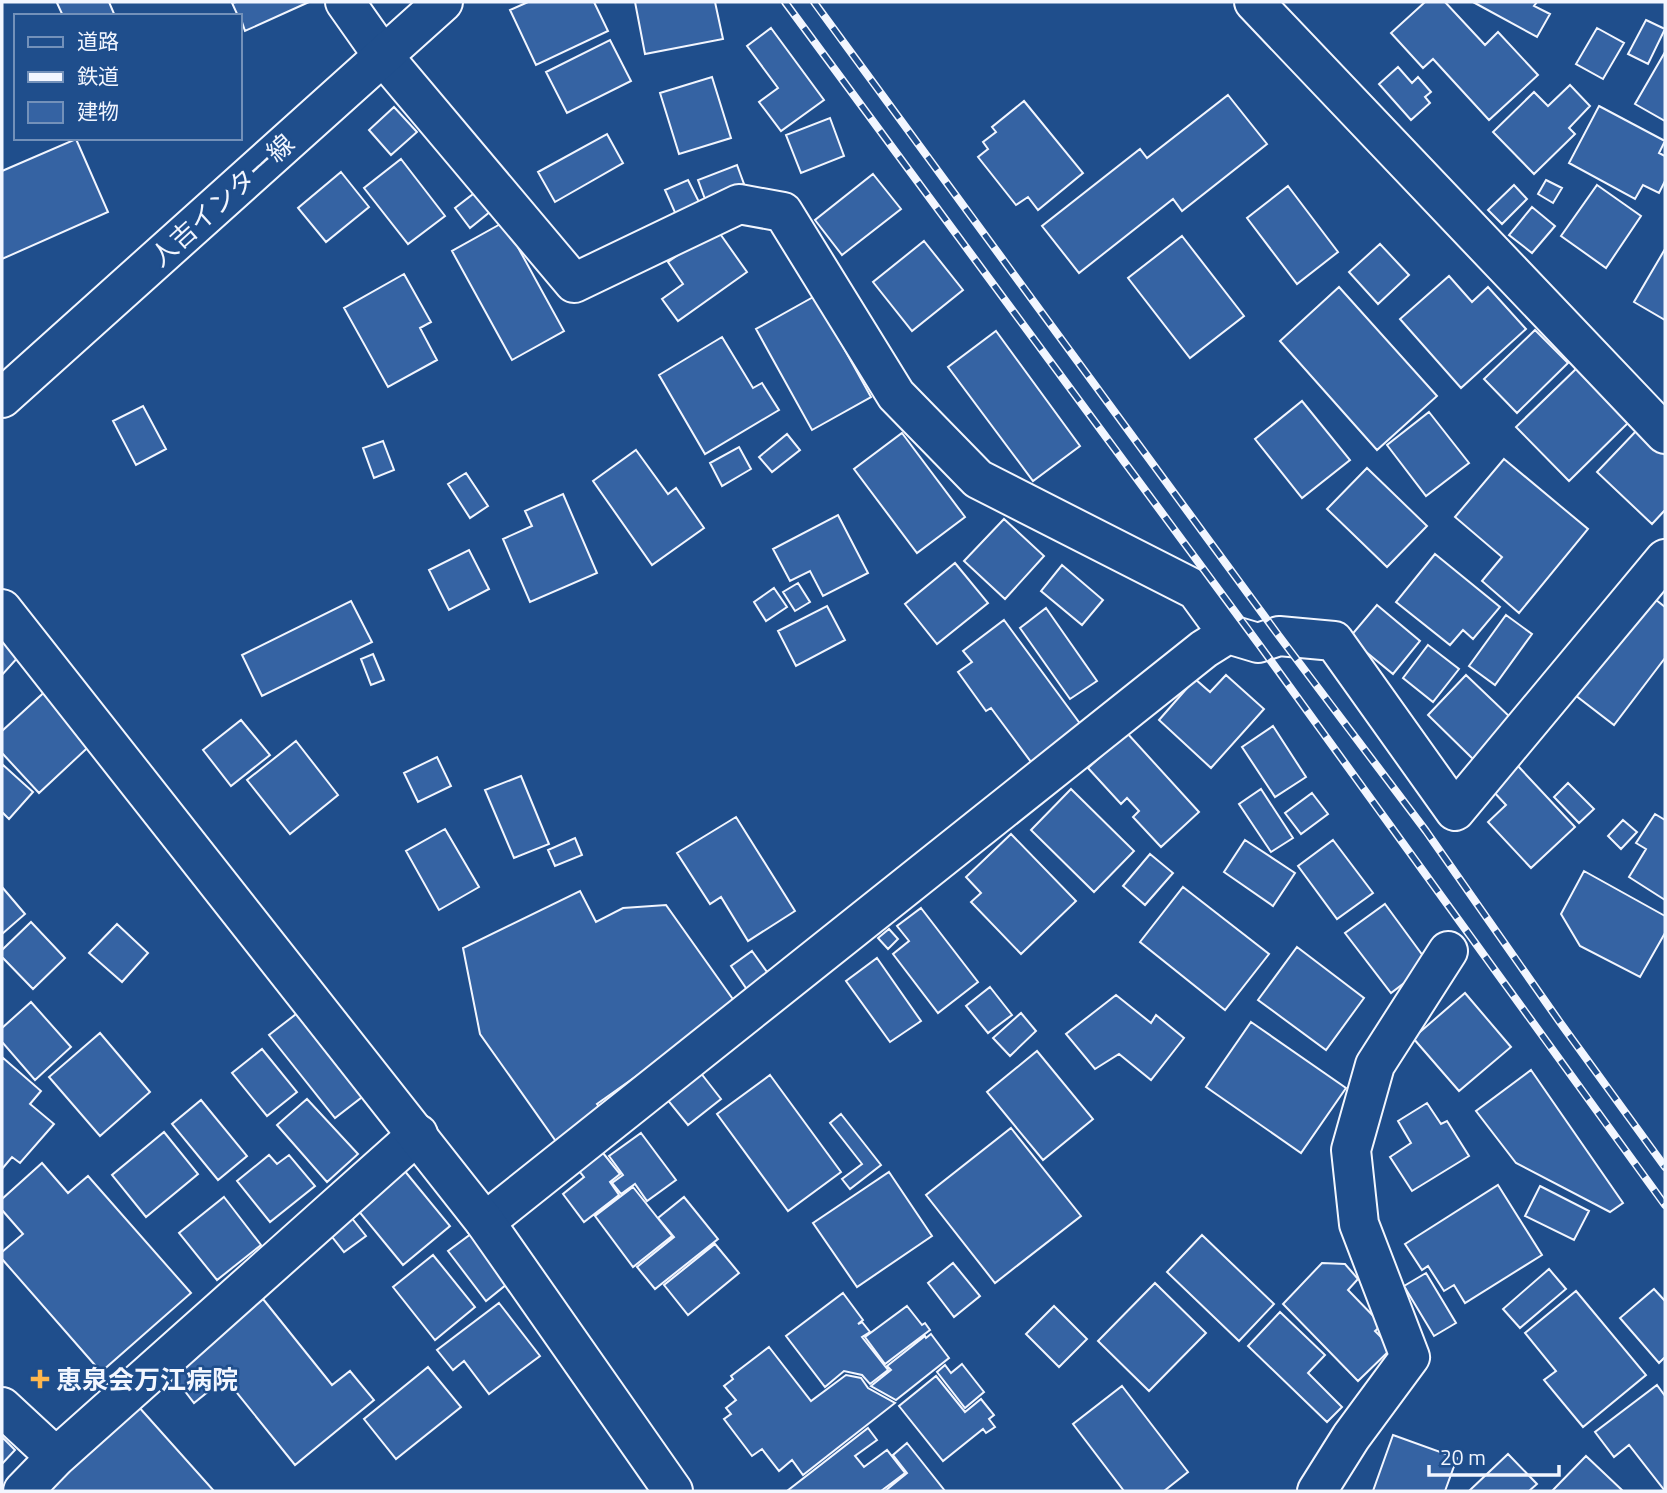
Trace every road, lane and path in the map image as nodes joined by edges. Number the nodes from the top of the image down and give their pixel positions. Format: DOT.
graph roads {
  1 [pos="345,2"];
  2 [pos="443,2"];
  3 [pos="1254,2"];
  4 [pos="383,55"];
  5 [pos="2,398"];
  6 [pos="1665,434"];
  7 [pos="1665,559"];
  8 [pos="2,609"];
  9 [pos="1228,634"];
  10 [pos="1448,951"];
  11 [pos="418,1134"];
  12 [pos="485,1222"];
  13 [pos="2,1406"];
  14 [pos="57,1457"];
  15 [pos="23,1491"];
  16 [pos="673,1491"];
  17 [pos="1317,1491"];
  1 -- 4 [label="street"];
  2 -- 4 [label="street, 人吉インター線"];
  3 -- 6 [label="street"];
  4 -- 5 [label="street, 人吉インター線"];
  4 -- 9 [label="street"];
  7 -- 9 [label="street"];
  8 -- 11 [label="street"];
  9 -- 12 [label="street"];
  10 -- 17 [label="street"];
  11 -- 12 [label="street"];
  11 -- 14 [label="street"];
  12 -- 16 [label="street"];
  13 -- 14 [label="street"];
  14 -- 15 [label="street"];
}
